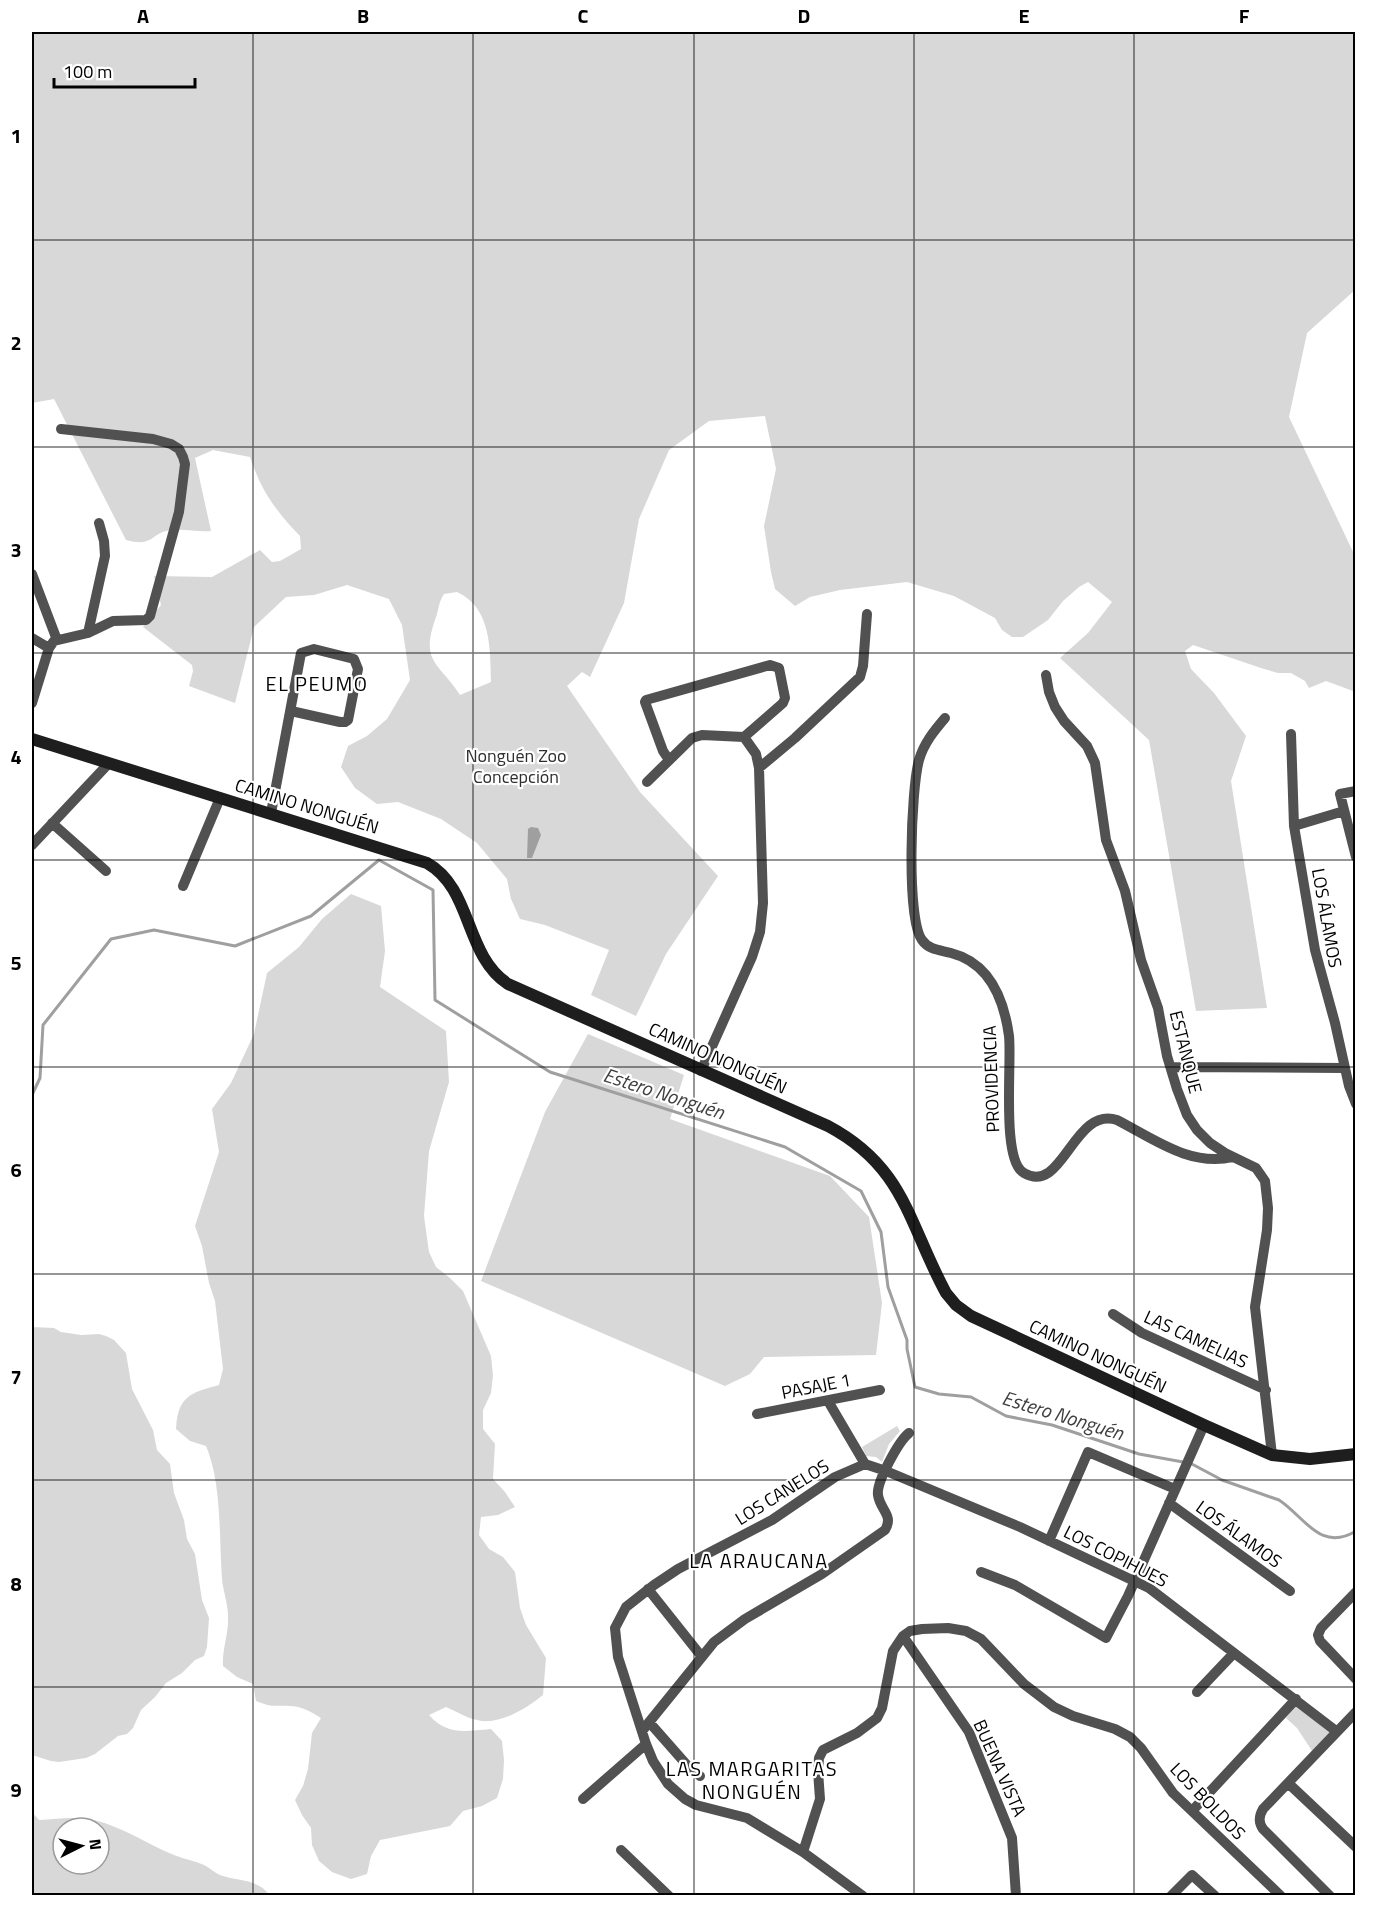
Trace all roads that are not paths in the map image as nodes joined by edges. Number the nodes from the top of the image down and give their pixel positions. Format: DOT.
graph roads {
  1 [pos="61,429"];
  2 [pos="99,523"];
  3 [pos="32,574"];
  4 [pos="867,614"];
  5 [pos="88,633"];
  6 [pos="32,638"];
  7 [pos="57,640"];
  8 [pos="49,648"];
  9 [pos="1046,675"];
  10 [pos="32,703"];
  11 [pos="291,711"];
  12 [pos="945,718"];
  13 [pos="1291,734"];
  14 [pos="744,737"];
  15 [pos="32,739"];
  16 [pos="669,760"];
  17 [pos="109,763"];
  18 [pos="759,768"];
  19 [pos="647,782"];
  20 [pos="1356,791"];
  21 [pos="220,798"];
  22 [pos="1344,811"];
  23 [pos="271,813"];
  24 [pos="52,823"];
  25 [pos="1294,826"];
  26 [pos="34,839"];
  27 [pos="1356,857"];
  28 [pos="106,871"];
  29 [pos="183,886"];
  30 [pos="1171,1067"];
  31 [pos="1345,1068"];
  32 [pos="702,1071"];
  33 [pos="1356,1104"];
  34 [pos="1234,1157"];
  35 [pos="1113,1314"];
  36 [pos="880,1390"];
  37 [pos="1266,1390"];
  38 [pos="828,1401"];
  39 [pos="757,1414"];
  40 [pos="1204,1425"];
  41 [pos="909,1433"];
  42 [pos="1356,1454"];
  43 [pos="1272,1455"];
  44 [pos="865,1464"];
  45 [pos="886,1471"];
  46 [pos="1175,1489"];
  47 [pos="1169,1503"];
  48 [pos="1049,1541"];
  49 [pos="981,1572"];
  50 [pos="1134,1581"];
  51 [pos="648,1589"];
  52 [pos="1290,1591"];
  53 [pos="1356,1592"];
  54 [pos="903,1636"];
  55 [pos="1234,1653"];
  56 [pos="702,1657"];
  57 [pos="1356,1679"];
  58 [pos="1197,1692"];
  59 [pos="1296,1700"];
  60 [pos="1354,1717"];
  61 [pos="645,1727"];
  62 [pos="1336,1731"];
  63 [pos="646,1744"];
  64 [pos="700,1776"];
  65 [pos="1288,1783"];
  66 [pos="583,1799"];
  67 [pos="1192,1811"];
  68 [pos="1356,1847"];
  69 [pos="621,1850"];
  70 [pos="803,1852"];
  71 [pos="669,1896"];
  72 [pos="863,1896"];
  73 [pos="1016,1896"];
  74 [pos="1171,1896"];
  75 [pos="1215,1896"];
  76 [pos="1281,1896"];
  77 [pos="1330,1896"];
  1 -- 5 [label="street"];
  2 -- 5 [label="street"];
  3 -- 7 [label="street"];
  4 -- 18 [label="street"];
  5 -- 7 [label="street"];
  6 -- 8 [label="street"];
  7 -- 8 [label="street"];
  8 -- 10 [label="street"];
  9 -- 30 [label="street, ESTANQUE"];
  11 -- 11 [label="street"];
  11 -- 23 [label="street"];
  12 -- 34 [label="street, PROVIDENCIA"];
  13 -- 25 [label="street, LOS ÁLAMOS"];
  14 -- 16 [label="street"];
  14 -- 16 [label="street"];
  14 -- 18 [label="street"];
  15 -- 17 [label="main road, CAMINO NONGUÉN"];
  16 -- 19 [label="street"];
  17 -- 21 [label="main road, CAMINO NONGUÉN"];
  17 -- 24 [label="street"];
  18 -- 32 [label="street"];
  20 -- 22 [label="street"];
  21 -- 23 [label="main road, CAMINO NONGUÉN"];
  21 -- 29 [label="street"];
  22 -- 25 [label="street"];
  22 -- 27 [label="street"];
  23 -- 32 [label="main road, CAMINO NONGUÉN"];
  24 -- 26 [label="street"];
  24 -- 28 [label="street"];
  25 -- 31 [label="street, LOS ÁLAMOS"];
  30 -- 31 [label="street"];
  30 -- 34 [label="street, ESTANQUE"];
  31 -- 33 [label="street, LOS ÁLAMOS"];
  32 -- 40 [label="main road, CAMINO NONGUÉN"];
  34 -- 37 [label="street, ESTANQUE"];
  35 -- 37 [label="street, LAS CAMELIAS"];
  36 -- 38 [label="street, PASAJE 1"];
  37 -- 43 [label="street, ESTANQUE"];
  38 -- 39 [label="street, PASAJE 1"];
  38 -- 44 [label="street"];
  40 -- 43 [label="main road, CAMINO NONGUÉN"];
  40 -- 46 [label="street"];
  41 -- 45 [label="street"];
  42 -- 43 [label="main road, CAMINO NONGUÉN"];
  44 -- 45 [label="street"];
  44 -- 51 [label="street, LOS CANELOS"];
  45 -- 48 [label="street, LOS COPIHUES"];
  45 -- 56 [label="street"];
  46 -- 47 [label="street"];
  46 -- 48 [label="street"];
  47 -- 50 [label="street"];
  47 -- 52 [label="street, LOS ÁLAMOS"];
  48 -- 50 [label="street, LOS COPIHUES"];
  49 -- 50 [label="street"];
  50 -- 55 [label="street, LOS COPIHUES"];
  51 -- 56 [label="street"];
  51 -- 61 [label="street, LOS CANELOS"];
  53 -- 57 [label="street"];
  54 -- 67 [label="street, LOS BOLDOS"];
  54 -- 70 [label="street"];
  54 -- 73 [label="street, BUENA VISTA"];
  55 -- 58 [label="street"];
  55 -- 59 [label="street, LOS COPIHUES"];
  56 -- 61 [label="street"];
  59 -- 62 [label="street, LOS COPIHUES"];
  59 -- 67 [label="street"];
  60 -- 62 [label="street"];
  61 -- 63 [label="street, LOS CANELOS"];
  61 -- 64 [label="street"];
  62 -- 65 [label="street"];
  63 -- 66 [label="street"];
  63 -- 70 [label="street, LOS CANELOS"];
  65 -- 68 [label="street"];
  65 -- 77 [label="street"];
  67 -- 76 [label="street, LOS BOLDOS"];
  69 -- 71 [label="street"];
  70 -- 72 [label="street, LOS CANELOS"];
  74 -- 75 [label="street"];
}
